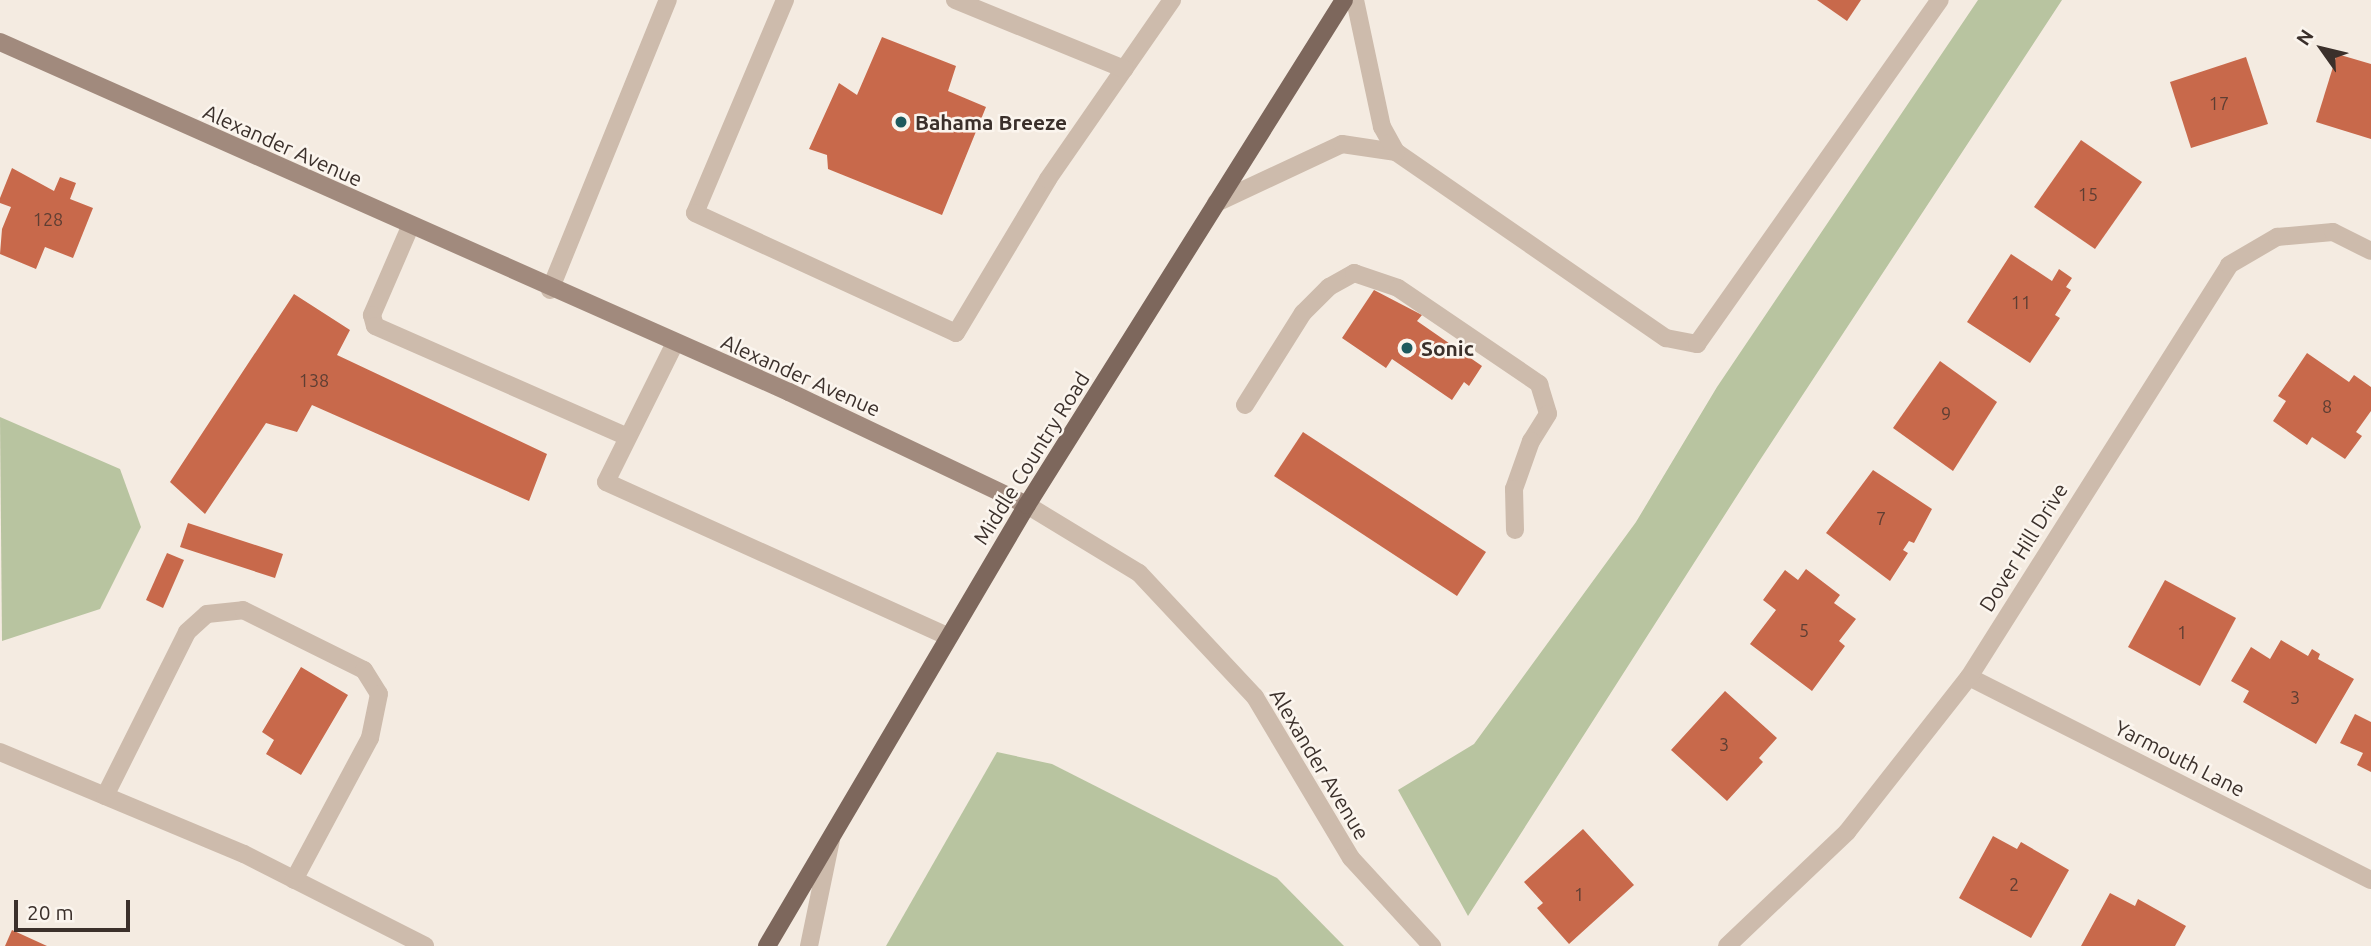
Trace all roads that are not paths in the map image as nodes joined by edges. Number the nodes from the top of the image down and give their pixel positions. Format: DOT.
graph roads {
  1 [pos="668,0"];
  2 [pos="785,0"];
  3 [pos="955,0"];
  4 [pos="1172,0"];
  5 [pos="1344,0"];
  6 [pos="1355,0"];
  7 [pos="1940,0"];
  8 [pos="0,42"];
  9 [pos="1124,69"];
  10 [pos="1396,152"];
  11 [pos="1216,203"];
  12 [pos="410,227"];
  13 [pos="2371,251"];
  14 [pos="550,290"];
  15 [pos="675,343"];
  16 [pos="1245,405"];
  17 [pos="628,438"];
  18 [pos="1027,505"];
  19 [pos="1515,530"];
  20 [pos="949,637"];
  21 [pos="1969,677"];
  22 [pos="0,752"];
  23 [pos="104,796"];
  24 [pos="832,835"];
  25 [pos="294,880"];
  26 [pos="2371,880"];
  27 [pos="425,946"];
  28 [pos="767,946"];
  29 [pos="809,946"];
  30 [pos="1432,946"];
  31 [pos="1727,946"];
  1 -- 14 [label="street"];
  2 -- 9 [label="street"];
  3 -- 9 [label="street"];
  4 -- 9 [label="street"];
  5 -- 11 [label="main road, Middle Country Road"];
  6 -- 10 [label="street"];
  7 -- 10 [label="street"];
  8 -- 12 [label="street, Alexander Avenue"];
  10 -- 11 [label="street"];
  11 -- 18 [label="main road, Middle Country Road"];
  12 -- 14 [label="street, Alexander Avenue"];
  12 -- 17 [label="street"];
  13 -- 21 [label="street, Dover Hill Drive"];
  14 -- 15 [label="street, Alexander Avenue"];
  15 -- 17 [label="street"];
  15 -- 18 [label="street, Alexander Avenue"];
  16 -- 19 [label="street"];
  17 -- 20 [label="street"];
  18 -- 20 [label="main road, Middle Country Road"];
  18 -- 30 [label="street, Alexander Avenue"];
  20 -- 24 [label="main road, Middle Country Road"];
  21 -- 26 [label="street, Yarmouth Lane"];
  21 -- 31 [label="street, Dover Hill Drive"];
  22 -- 23 [label="street"];
  23 -- 25 [label="street"];
  23 -- 25 [label="street"];
  24 -- 28 [label="main road, Middle Country Road"];
  24 -- 29 [label="street"];
  25 -- 27 [label="street"];
}
